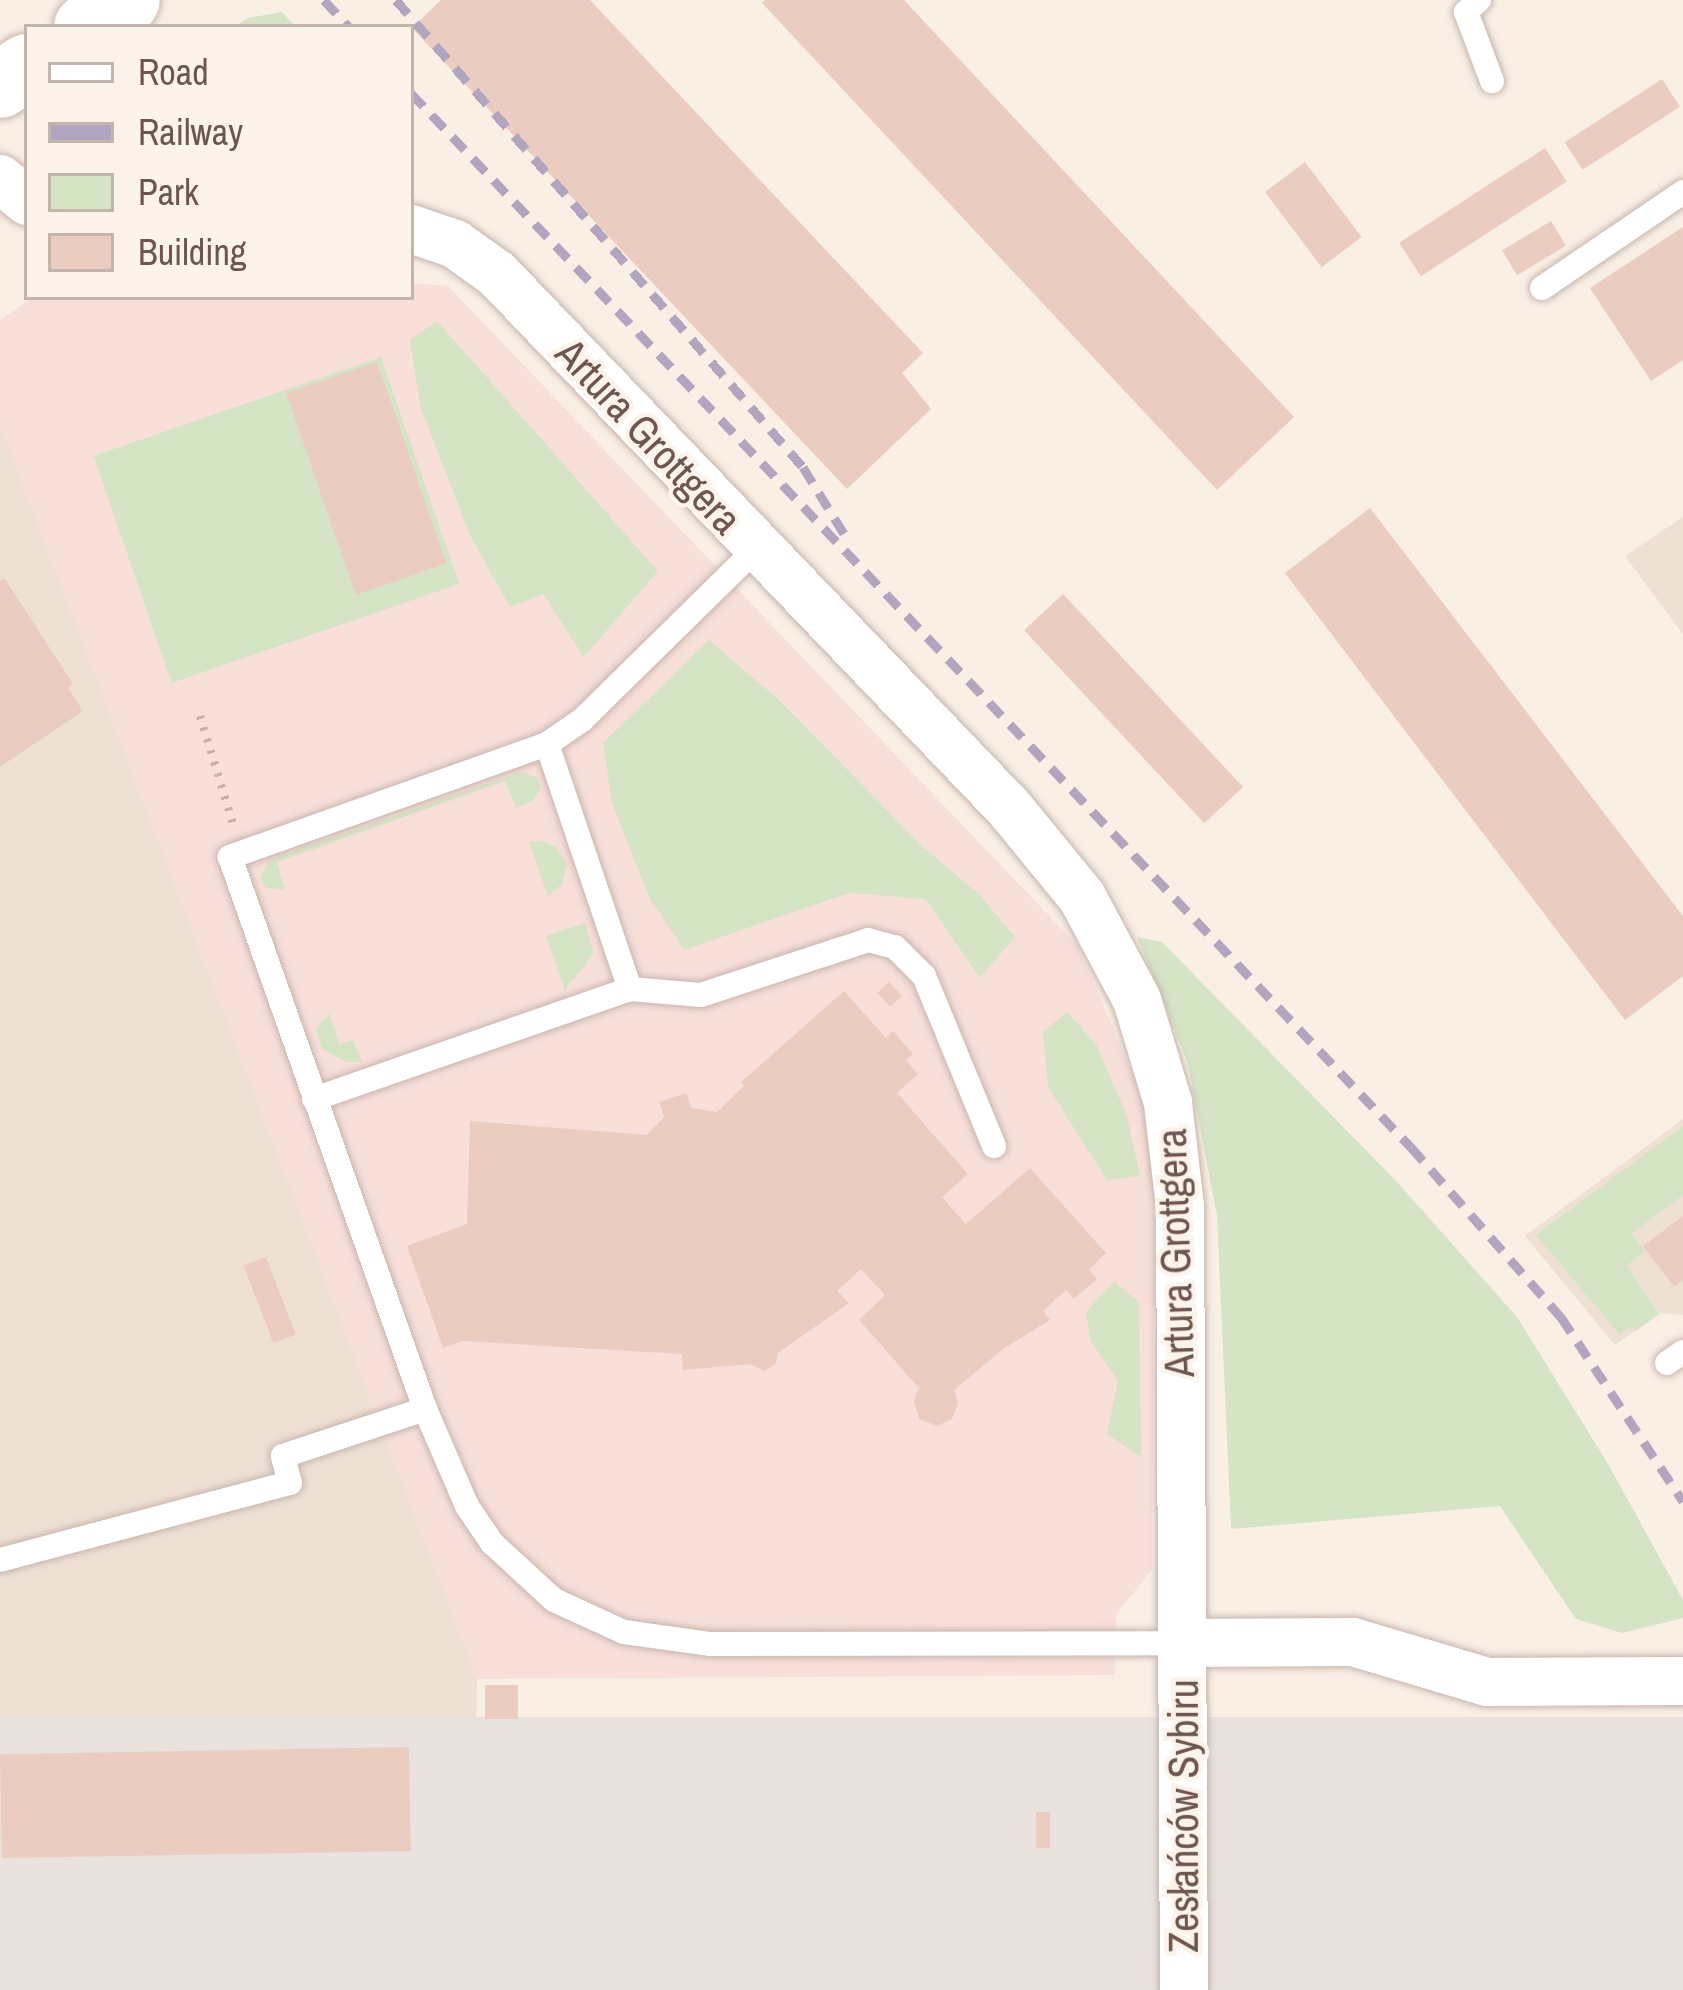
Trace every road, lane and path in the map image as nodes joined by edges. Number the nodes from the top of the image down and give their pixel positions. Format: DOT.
graph roads {
  1 [pos="127,0"];
  2 [pos="1479,0"];
  3 [pos="91,24"];
  4 [pos="1492,81"];
  5 [pos="0,178"];
  6 [pos="1683,192"];
  7 [pos="24,198"];
  8 [pos="414,230"];
  9 [pos="1542,288"];
  10 [pos="756,549"];
  11 [pos="200,716"];
  12 [pos="547,744"];
  13 [pos="242,853"];
  14 [pos="630,988"];
  15 [pos="314,1099"];
  16 [pos="994,1146"];
  17 [pos="425,1409"];
  18 [pos="0,1560"];
  19 [pos="1182,1643"];
  20 [pos="1683,1681"];
  21 [pos="1184,1990"];
  1 -- 3 [label="street"];
  2 -- 4 [label="lane"];
  5 -- 7 [label="street"];
  6 -- 9 [label="lane"];
  8 -- 10 [label="street, Artura Grottgera"];
  10 -- 12 [label="lane"];
  10 -- 19 [label="street, Artura Grottgera"];
  11 -- 13 [label="path"];
  12 -- 13 [label="lane"];
  12 -- 14 [label="lane"];
  13 -- 15 [label="lane"];
  14 -- 15 [label="lane"];
  14 -- 16 [label="lane"];
  15 -- 17 [label="lane"];
  17 -- 18 [label="lane"];
  17 -- 19 [label="lane"];
  19 -- 20 [label="street"];
  19 -- 21 [label="street, Zesłańców Sybiru"];
}
